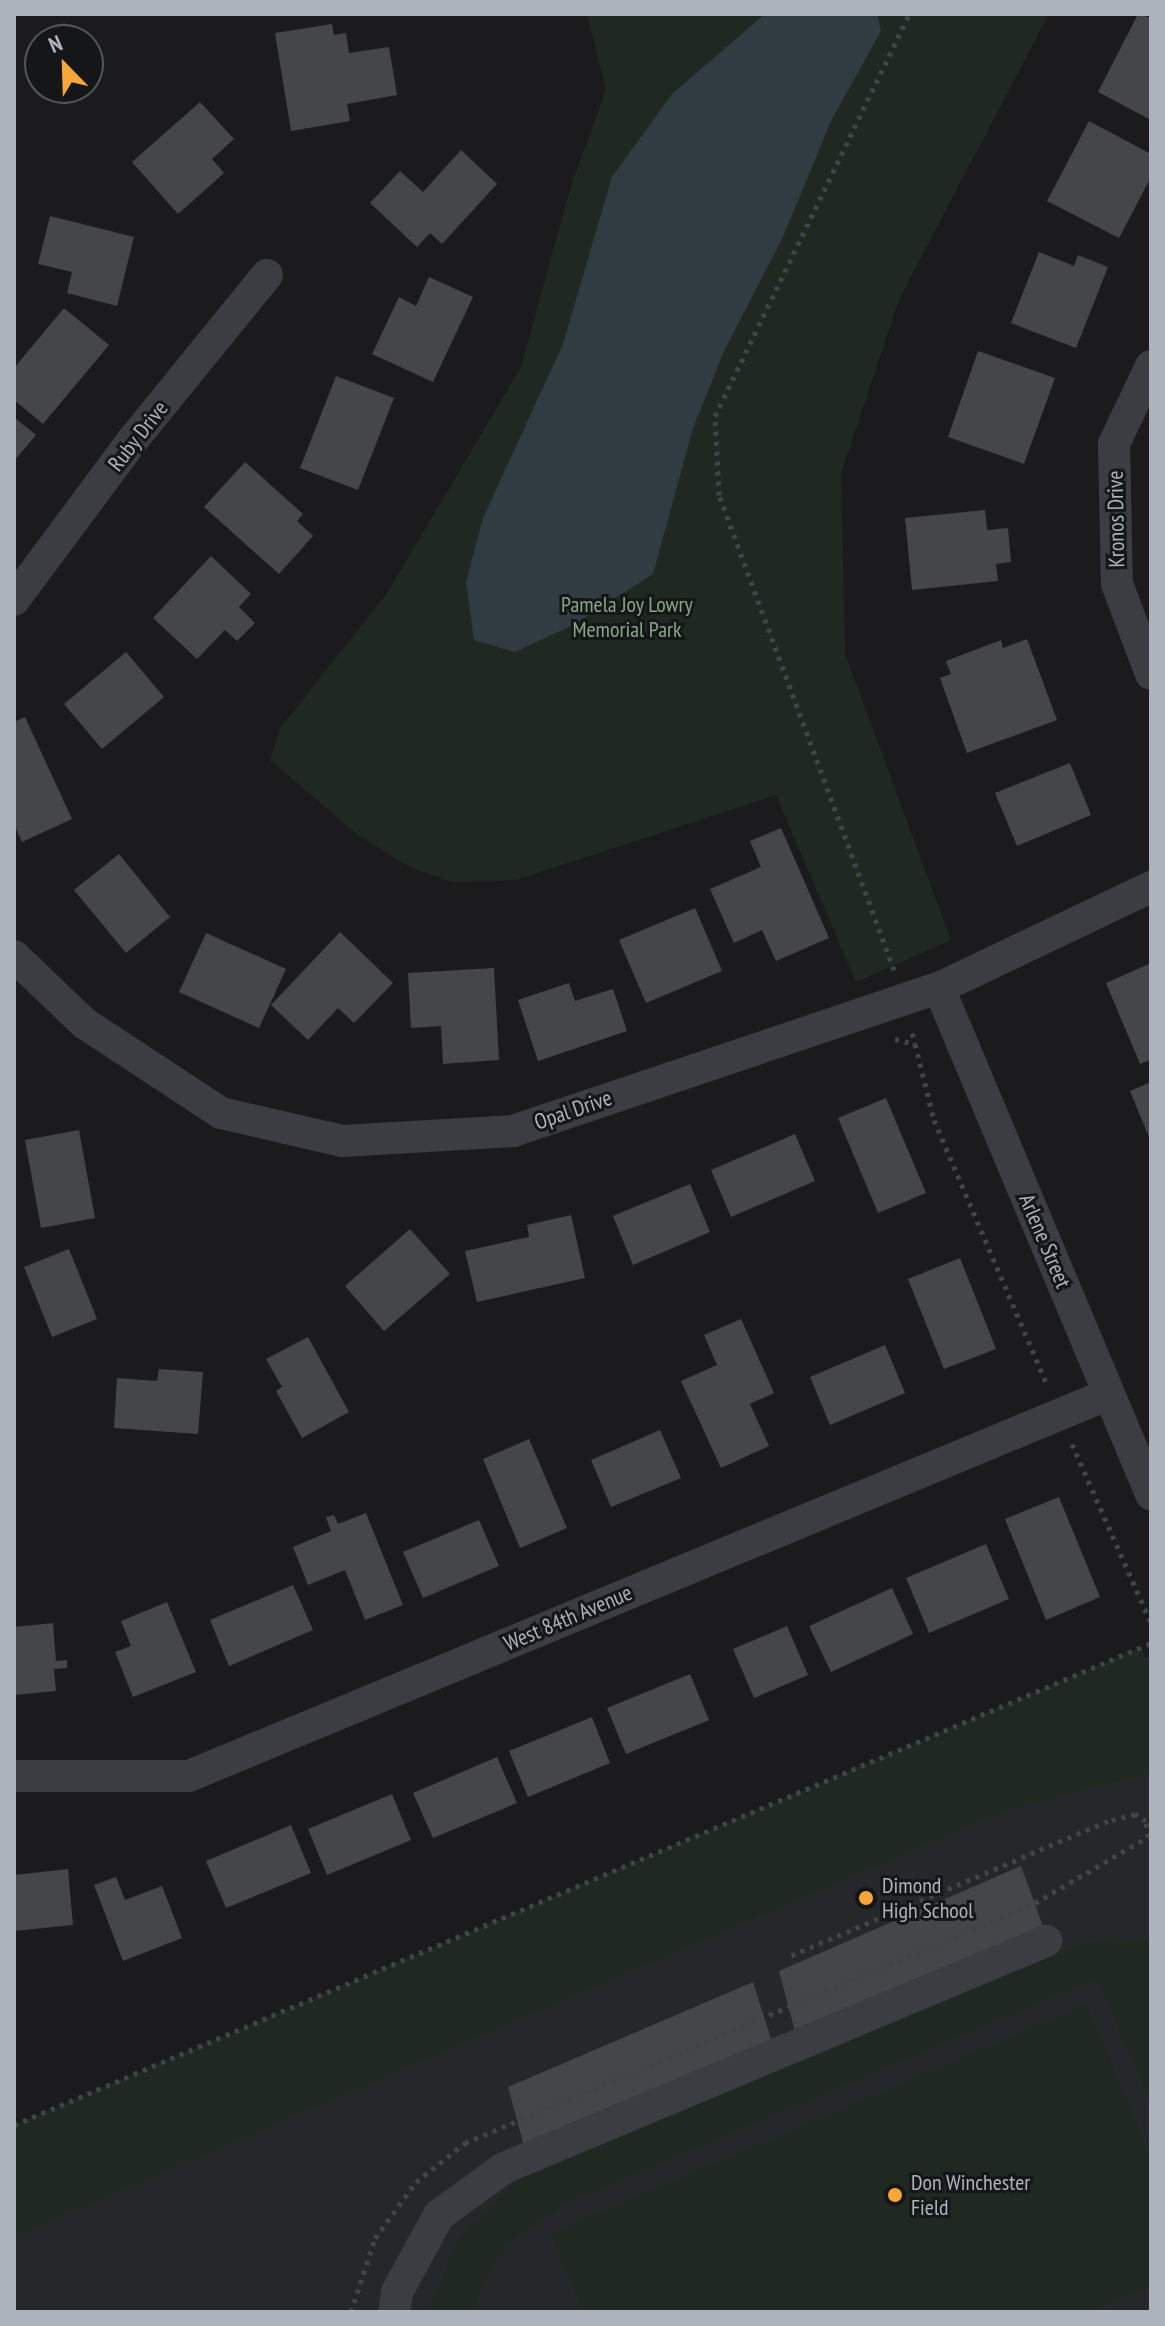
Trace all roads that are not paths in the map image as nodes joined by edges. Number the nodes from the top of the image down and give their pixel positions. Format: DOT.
graph roads {
  1 [pos="267,275"];
  2 [pos="1151,366"];
  3 [pos="14,600"];
  4 [pos="1151,674"];
  5 [pos="1151,887"];
  6 [pos="14,956"];
  7 [pos="939,988"];
  8 [pos="1109,1394"];
  9 [pos="1151,1494"];
  10 [pos="14,1776"];
  11 [pos="1046,1941"];
  12 [pos="394,2312"];
  1 -- 3 [label="street, Ruby Drive"];
  2 -- 4 [label="street, Kronos Drive"];
  5 -- 7 [label="street, Opal Drive"];
  6 -- 7 [label="street, Opal Drive"];
  7 -- 8 [label="street, Arlene Street"];
  8 -- 9 [label="street, Arlene Street"];
  8 -- 10 [label="street, West 84th Avenue"];
  11 -- 12 [label="street"];
}
